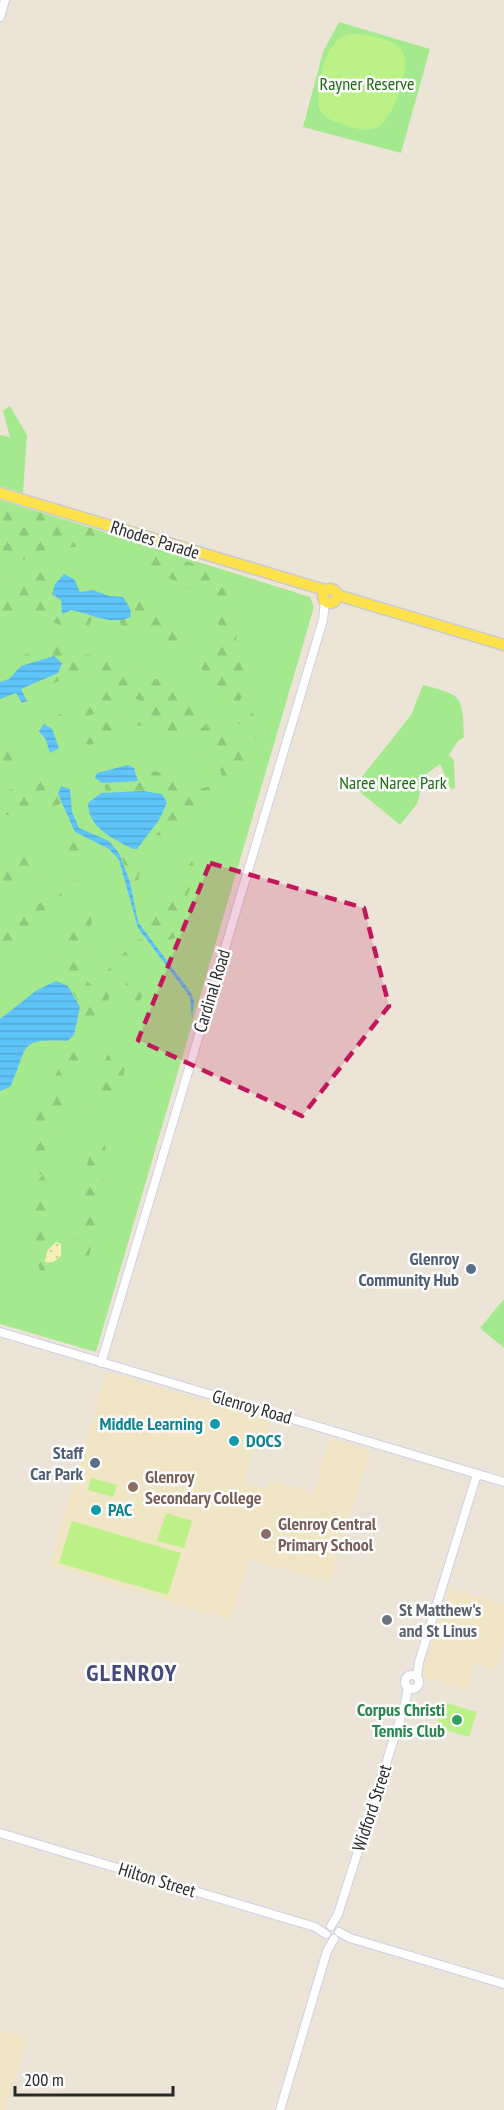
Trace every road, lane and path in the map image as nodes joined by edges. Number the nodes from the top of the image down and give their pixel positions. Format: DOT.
graph roads {
  1 [pos="5,0"];
  2 [pos="0,17"];
  3 [pos="0,493"];
  4 [pos="329,598"];
  5 [pos="503,646"];
  6 [pos="0,1332"];
  7 [pos="101,1362"];
  8 [pos="477,1474"];
  9 [pos="504,1482"];
  10 [pos="0,1833"];
  11 [pos="333,1933"];
  12 [pos="504,1984"];
  13 [pos="280,2110"];
  1 -- 2 [label="street"];
  3 -- 4 [label="main road, Rhodes Parade"];
  4 -- 5 [label="main road, Rhodes Parade"];
  4 -- 7 [label="street, Cardinal Road"];
  6 -- 7 [label="street, Glenroy Road"];
  7 -- 8 [label="street, Glenroy Road"];
  8 -- 9 [label="street, Glenroy Road"];
  8 -- 11 [label="street, Widford Street"];
  10 -- 11 [label="street, Hilton Street"];
  11 -- 12 [label="street, Hilton Street"];
  11 -- 13 [label="street, Widford Street"];
}
